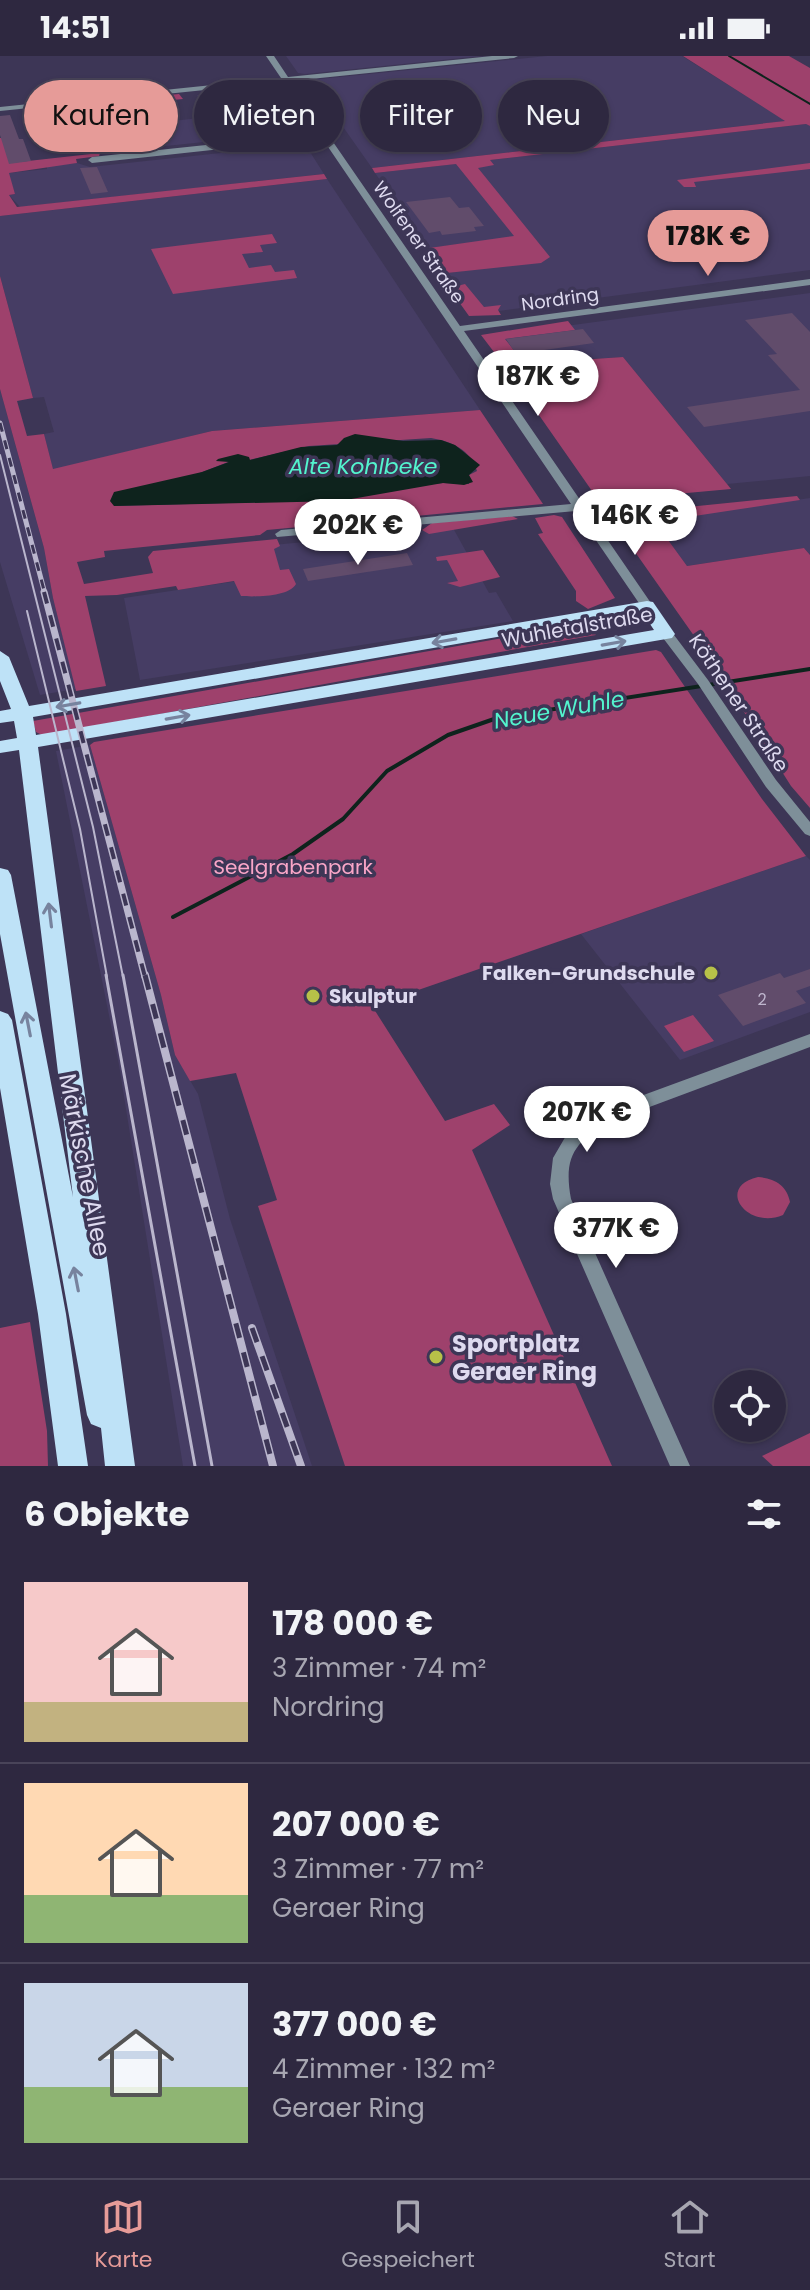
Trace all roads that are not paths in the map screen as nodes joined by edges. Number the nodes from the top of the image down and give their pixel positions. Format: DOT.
graph roads {
  1 [pos="270,56"];
  2 [pos="514,56"];
  3 [pos="286,79"];
  4 [pos="0,109"];
  5 [pos="194,149"];
  6 [pos="335,152"];
  7 [pos="92,160"];
  8 [pos="810,282"];
  9 [pos="457,329"];
  10 [pos="578,507"];
  11 [pos="281,534"];
  12 [pos="647,606"];
  13 [pos="666,634"];
  14 [pos="0,657"];
  15 [pos="22,713"];
  16 [pos="0,717"];
  17 [pos="28,742"];
  18 [pos="0,747"];
  19 [pos="810,831"];
  20 [pos="0,875"];
  21 [pos="0,1020"];
  22 [pos="810,1040"];
  23 [pos="73,1466"];
  24 [pos="110,1466"];
  25 [pos="120,1466"];
  26 [pos="680,1466"];
  1 -- 3 [label="street, Wolfener Straße"];
  2 -- 3 [label="street"];
  3 -- 4 [label="street"];
  5 -- 7 [label="street"];
  6 -- 9 [label="street, Wolfener Straße"];
  8 -- 9 [label="street, Nordring"];
  9 -- 10 [label="street, Wolfener Straße"];
  10 -- 11 [label="street"];
  10 -- 12 [label="street, Wolfener Straße"];
  12 -- 13 [label="main road, Wuhletalstraße"];
  12 -- 15 [label="main road, Wuhletalstraße, one-way"];
  17 -- 13 [label="main road, Wuhletalstraße, one-way"];
  13 -- 19 [label="street, Köthener Straße"];
  14 -- 15 [label="main road"];
  15 -- 16 [label="main road, Wuhletalstraße"];
  15 -- 17 [label="main road"];
  17 -- 18 [label="main road, Wuhletalstraße"];
  25 -- 17 [label="main road, one-way"];
  24 -- 20 [label="main road, Märkische Allee, one-way"];
  21 -- 23 [label="main road"];
  22 -- 26 [label="street"];
}
